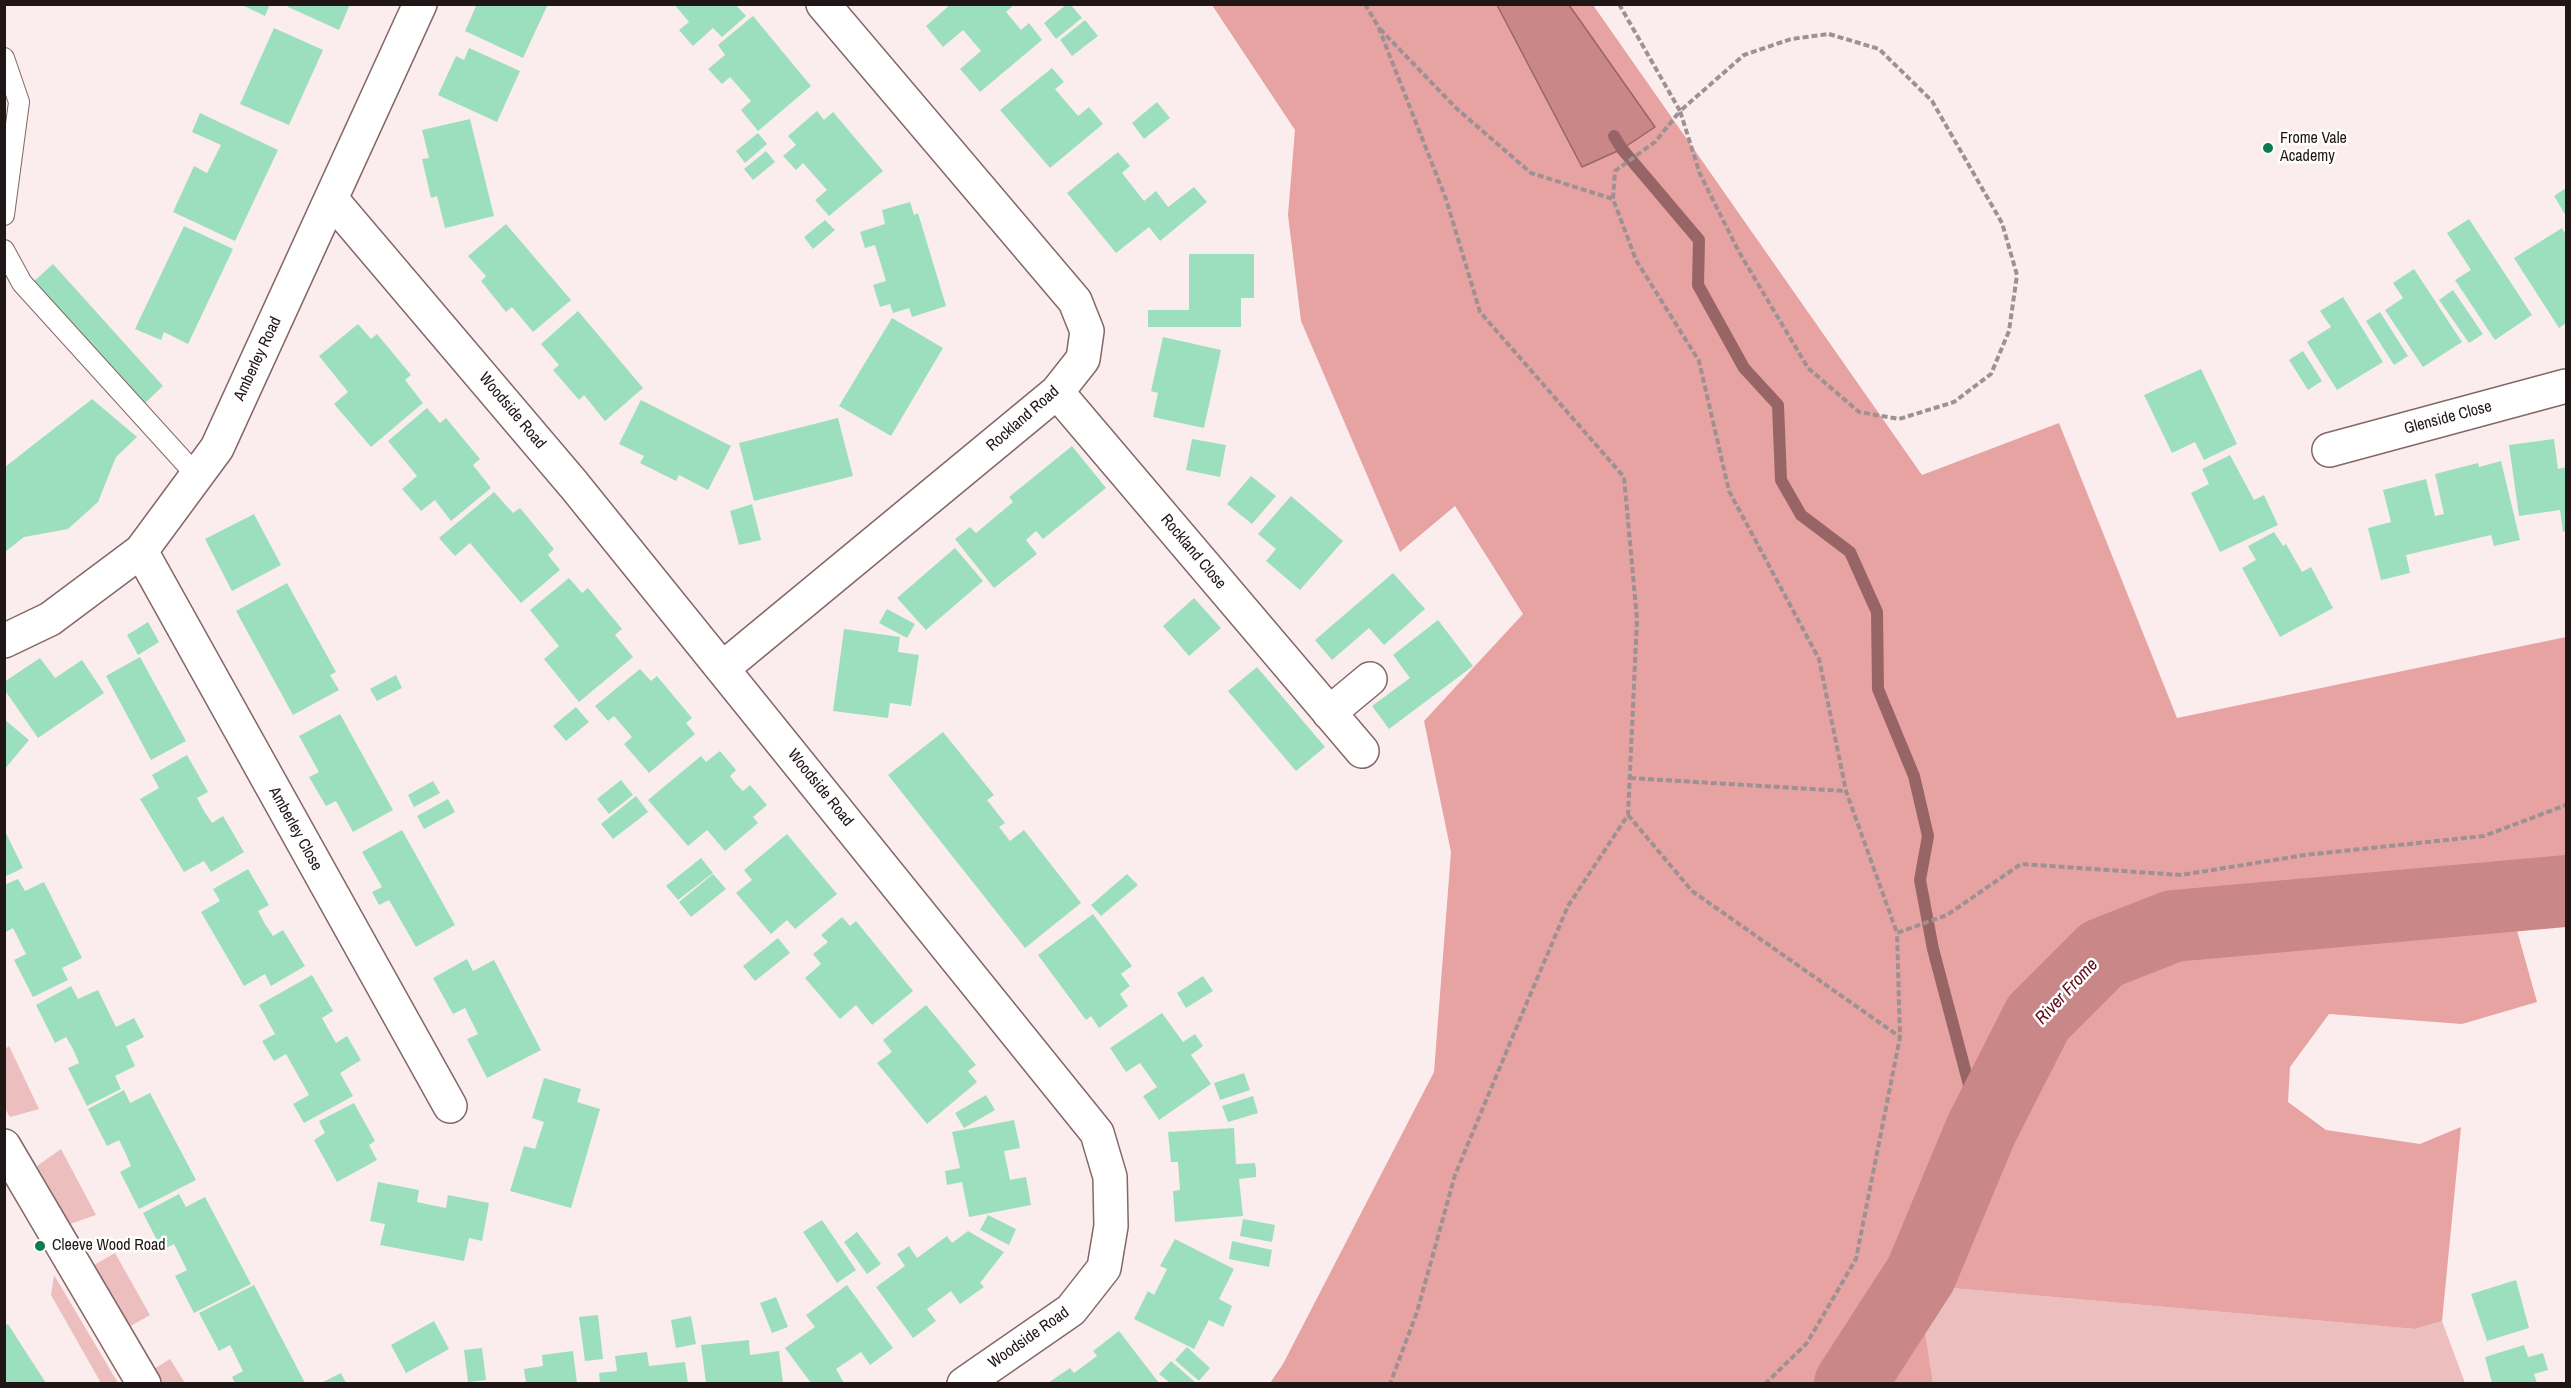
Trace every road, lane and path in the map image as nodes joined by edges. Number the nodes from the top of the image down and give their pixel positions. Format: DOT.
graph roads {
  1 [pos="420,4"];
  2 [pos="823,4"];
  3 [pos="1365,4"];
  4 [pos="1619,4"];
  5 [pos="1378,26"];
  6 [pos="4,58"];
  7 [pos="1680,111"];
  8 [pos="1612,199"];
  9 [pos="332,200"];
  10 [pos="4,215"];
  11 [pos="4,250"];
  12 [pos="2566,386"];
  13 [pos="1057,392"];
  14 [pos="2329,450"];
  15 [pos="198,477"];
  16 [pos="141,551"];
  17 [pos="4,641"];
  18 [pos="723,668"];
  19 [pos="1370,679"];
  20 [pos="1329,713"];
  21 [pos="1362,751"];
  22 [pos="1630,778"];
  23 [pos="1846,791"];
  24 [pos="2566,805"];
  25 [pos="1628,815"];
  26 [pos="1897,933"];
  27 [pos="1900,1037"];
  28 [pos="450,1106"];
  29 [pos="4,1146"];
  30 [pos="144,1383"];
  31 [pos="964,1383"];
  32 [pos="1390,1383"];
  33 [pos="1765,1383"];
  1 -- 9 [label="street, Amberley Road"];
  2 -- 13 [label="street, Rockland Road"];
  3 -- 5 [label="path"];
  4 -- 7 [label="path"];
  5 -- 8 [label="path"];
  5 -- 22 [label="path"];
  6 -- 10 [label="lane"];
  7 -- 7 [label="path"];
  7 -- 8 [label="path"];
  8 -- 23 [label="path"];
  9 -- 15 [label="street, Amberley Road"];
  9 -- 18 [label="street, Woodside Road"];
  11 -- 15 [label="lane"];
  12 -- 14 [label="street, Glenside Close"];
  13 -- 18 [label="street, Rockland Road"];
  13 -- 20 [label="street, Rockland Close"];
  15 -- 16 [label="street, Amberley Road"];
  16 -- 17 [label="street, Amberley Road"];
  16 -- 28 [label="street, Amberley Close"];
  18 -- 31 [label="street, Woodside Road"];
  19 -- 20 [label="street"];
  20 -- 21 [label="street, Rockland Close"];
  22 -- 23 [label="path"];
  22 -- 25 [label="path"];
  23 -- 26 [label="path"];
  24 -- 26 [label="path"];
  25 -- 27 [label="path"];
  25 -- 32 [label="path"];
  26 -- 27 [label="path"];
  27 -- 33 [label="path"];
  29 -- 30 [label="street"];
}
